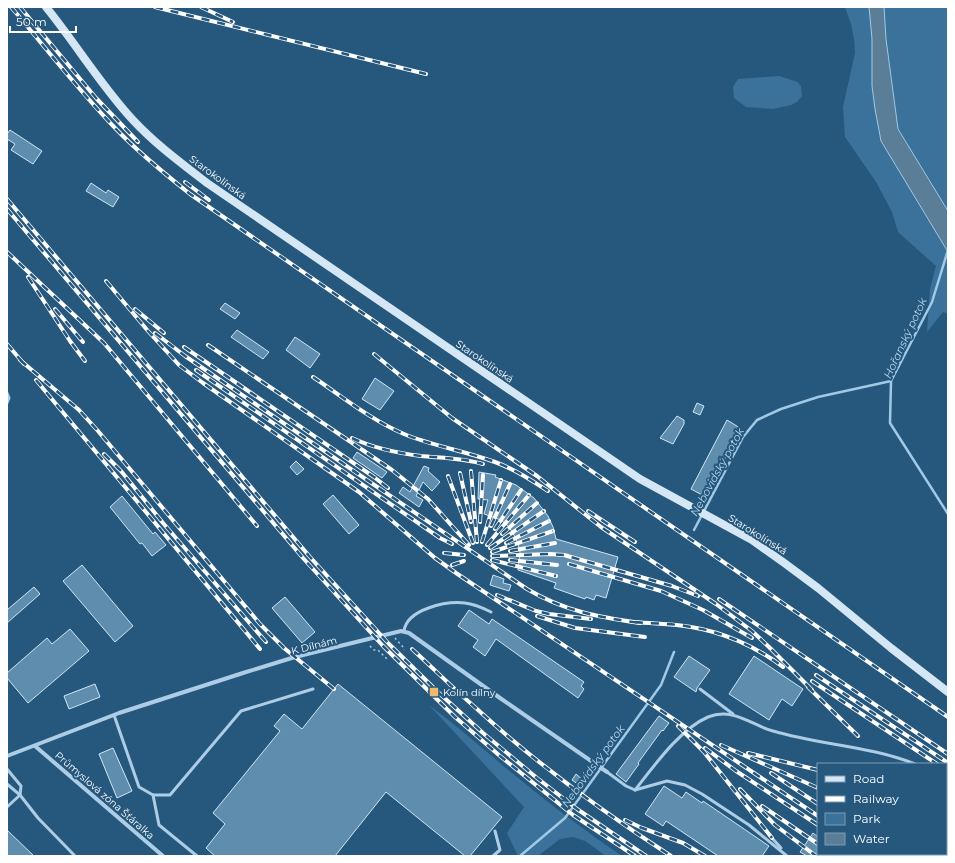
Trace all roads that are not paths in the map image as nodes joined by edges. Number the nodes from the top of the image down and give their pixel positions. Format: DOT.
graph roads {
  1 [pos="46,7"];
  2 [pos="7,393"];
  3 [pos="7,403"];
  4 [pos="491,612"];
  5 [pos="404,631"];
  6 [pos="313,689"];
  7 [pos="700,689"];
  8 [pos="948,692"];
  9 [pos="114,715"];
  10 [pos="735,715"];
  11 [pos="35,746"];
  12 [pos="7,756"];
  13 [pos="912,763"];
  14 [pos="7,769"];
  15 [pos="607,772"];
  16 [pos="7,784"];
  17 [pos="635,790"];
  18 [pos="20,795"];
  19 [pos="153,795"];
  20 [pos="7,807"];
  21 [pos="495,831"];
  22 [pos="772,838"];
  23 [pos="75,856"];
  24 [pos="163,856"];
  25 [pos="198,856"];
  26 [pos="493,856"];
  1 -- 8 [label="street, Starokolínská"];
  2 -- 3 [label="lane"];
  4 -- 5 [label="lane"];
  5 -- 9 [label="street, K Dílnám"];
  5 -- 15 [label="street"];
  6 -- 19 [label="lane"];
  7 -- 10 [label="lane"];
  9 -- 11 [label="street, K Dílnám"];
  9 -- 19 [label="lane"];
  10 -- 13 [label="lane"];
  10 -- 17 [label="lane"];
  11 -- 12 [label="street, K Dílnám"];
  11 -- 24 [label="street, Průmyslová zóna Šťáralka"];
  14 -- 18 [label="lane"];
  15 -- 17 [label="lane"];
  16 -- 18 [label="lane"];
  17 -- 22 [label="lane"];
  18 -- 20 [label="lane"];
  18 -- 23 [label="lane"];
  19 -- 25 [label="lane"];
  21 -- 26 [label="lane"];
}
